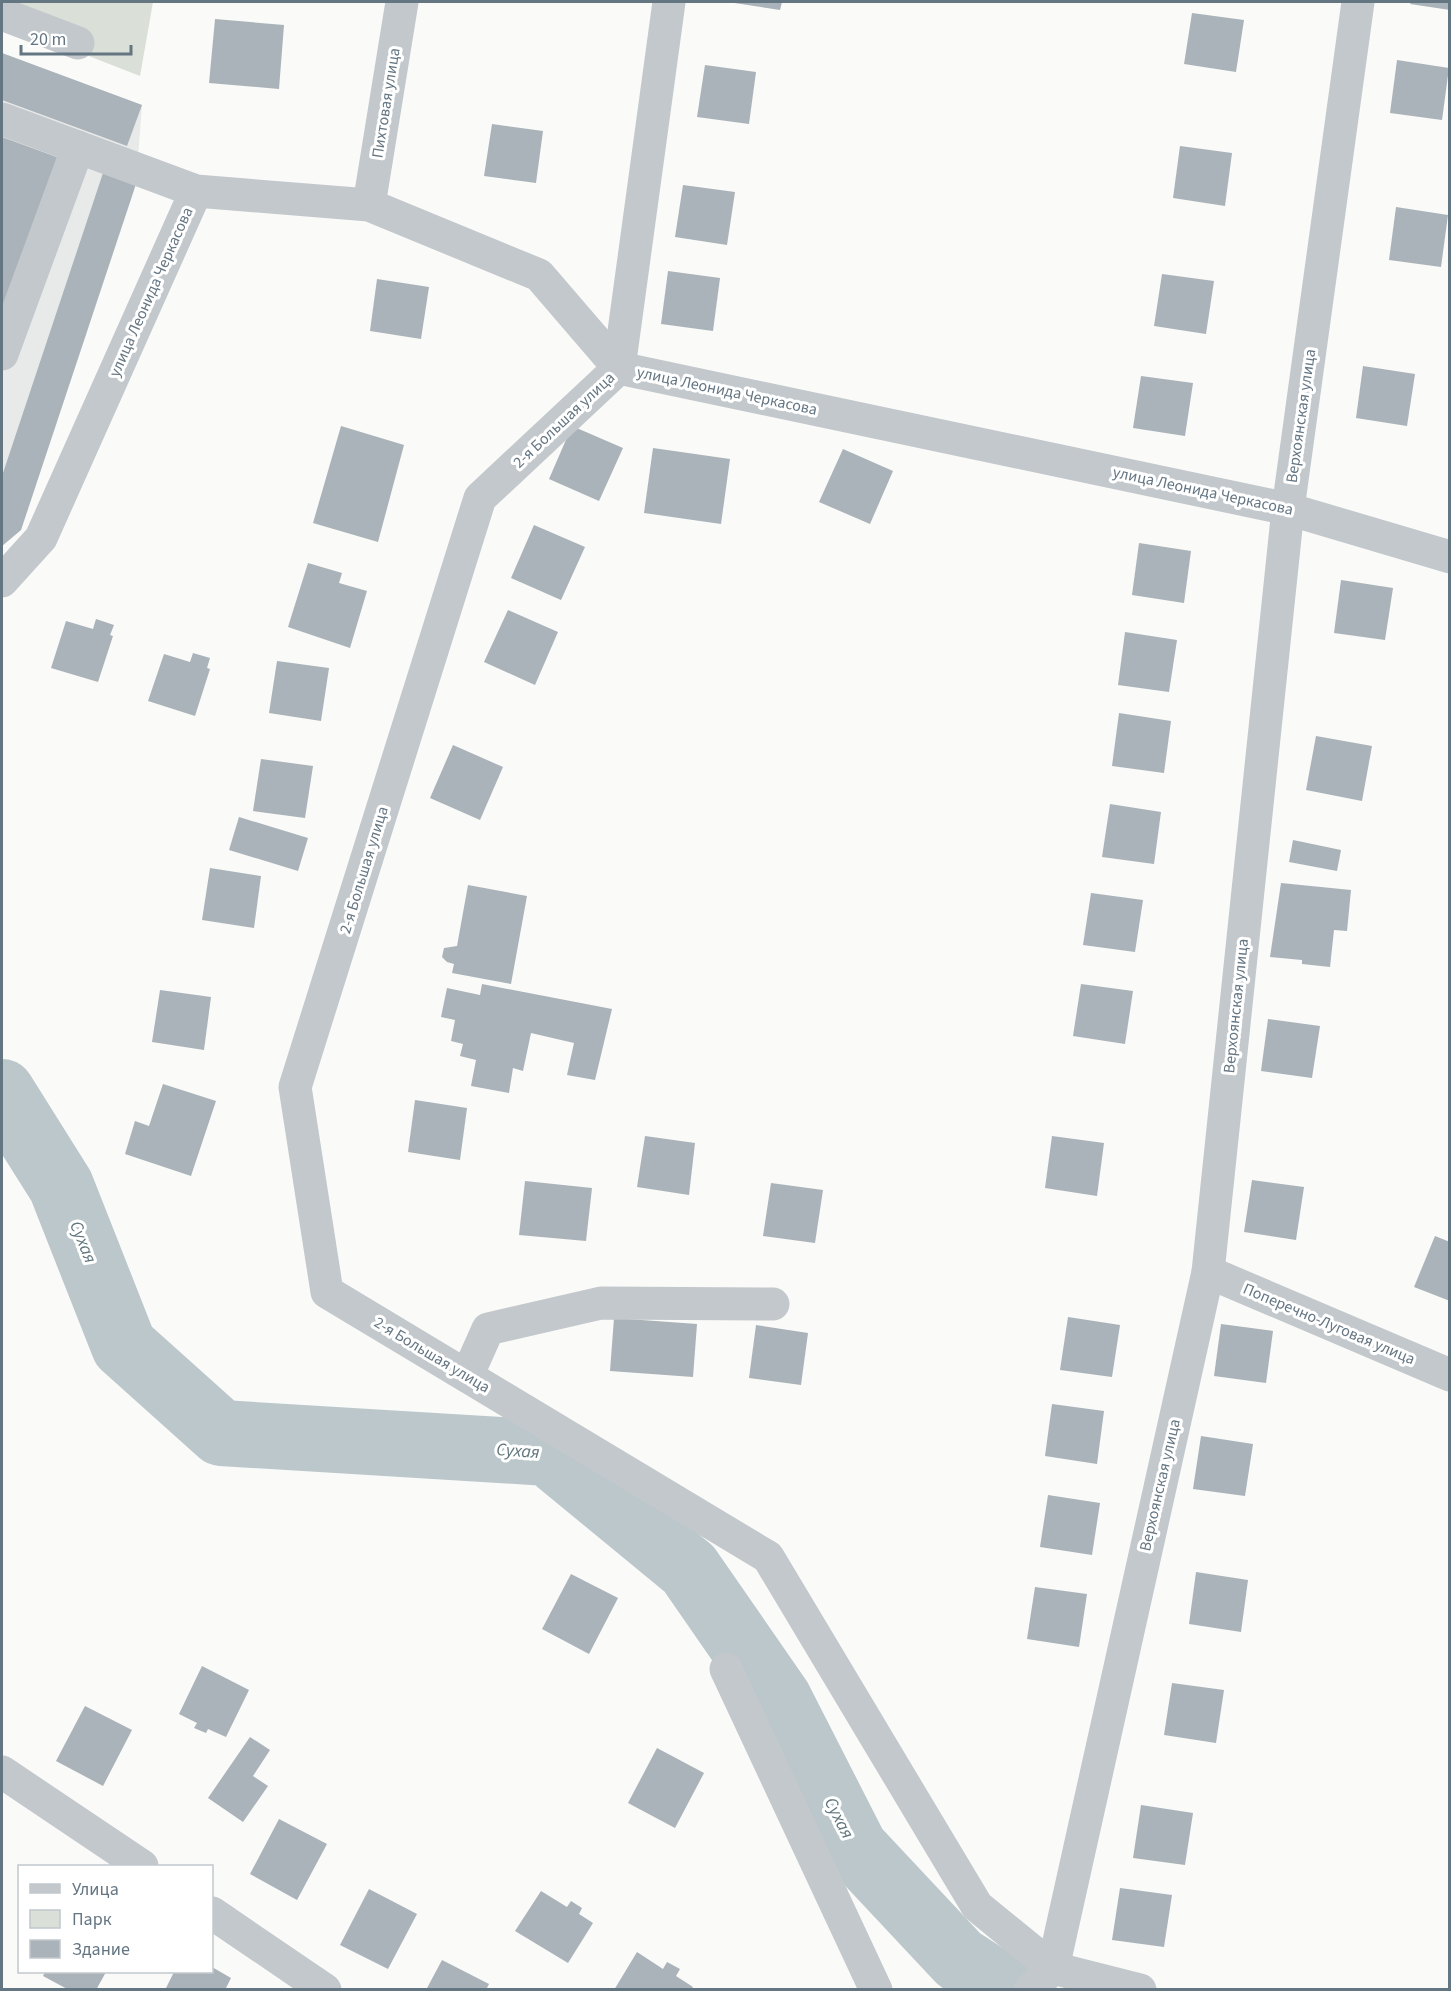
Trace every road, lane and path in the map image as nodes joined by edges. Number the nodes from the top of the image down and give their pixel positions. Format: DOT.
graph roads {
  1 [pos="402,2"];
  2 [pos="669,2"];
  3 [pos="1358,2"];
  4 [pos="2,14"];
  5 [pos="78,43"];
  6 [pos="2,119"];
  7 [pos="78,147"];
  8 [pos="196,191"];
  9 [pos="369,205"];
  10 [pos="2,354"];
  11 [pos="619,368"];
  12 [pos="1288,509"];
  13 [pos="1449,557"];
  14 [pos="2,581"];
  15 [pos="1208,1272"];
  16 [pos="773,1304"];
  17 [pos="467,1376"];
  18 [pos="1449,1376"];
  19 [pos="726,1669"];
  20 [pos="2,1772"];
  21 [pos="141,1865"];
  22 [pos="213,1914"];
  23 [pos="1041,1979"];
  24 [pos="325,1989"];
  25 [pos="876,1989"];
  26 [pos="1140,1989"];
  1 -- 9 [label="street, Пихтовая улица"];
  2 -- 11 [label="street, 2-я Большая улица"];
  3 -- 12 [label="street, Верхоянская улица"];
  4 -- 5 [label="street"];
  6 -- 7 [label="street"];
  7 -- 8 [label="street"];
  7 -- 10 [label="street"];
  8 -- 9 [label="street, улица Леонида Черкасова"];
  8 -- 14 [label="street, улица Леонида Черкасова"];
  9 -- 11 [label="street, улица Леонида Черкасова"];
  11 -- 12 [label="street, улица Леонида Черкасова"];
  11 -- 17 [label="street, 2-я Большая улица"];
  12 -- 13 [label="street, улица Леонида Черкасова"];
  12 -- 15 [label="street, Верхоянская улица"];
  15 -- 18 [label="street, Поперечно-Луговая улица"];
  15 -- 23 [label="street, Верхоянская улица"];
  16 -- 17 [label="street"];
  17 -- 23 [label="street, 2-я Большая улица"];
  19 -- 25 [label="street"];
  20 -- 21 [label="street"];
  22 -- 24 [label="street"];
  23 -- 26 [label="street"];
}
